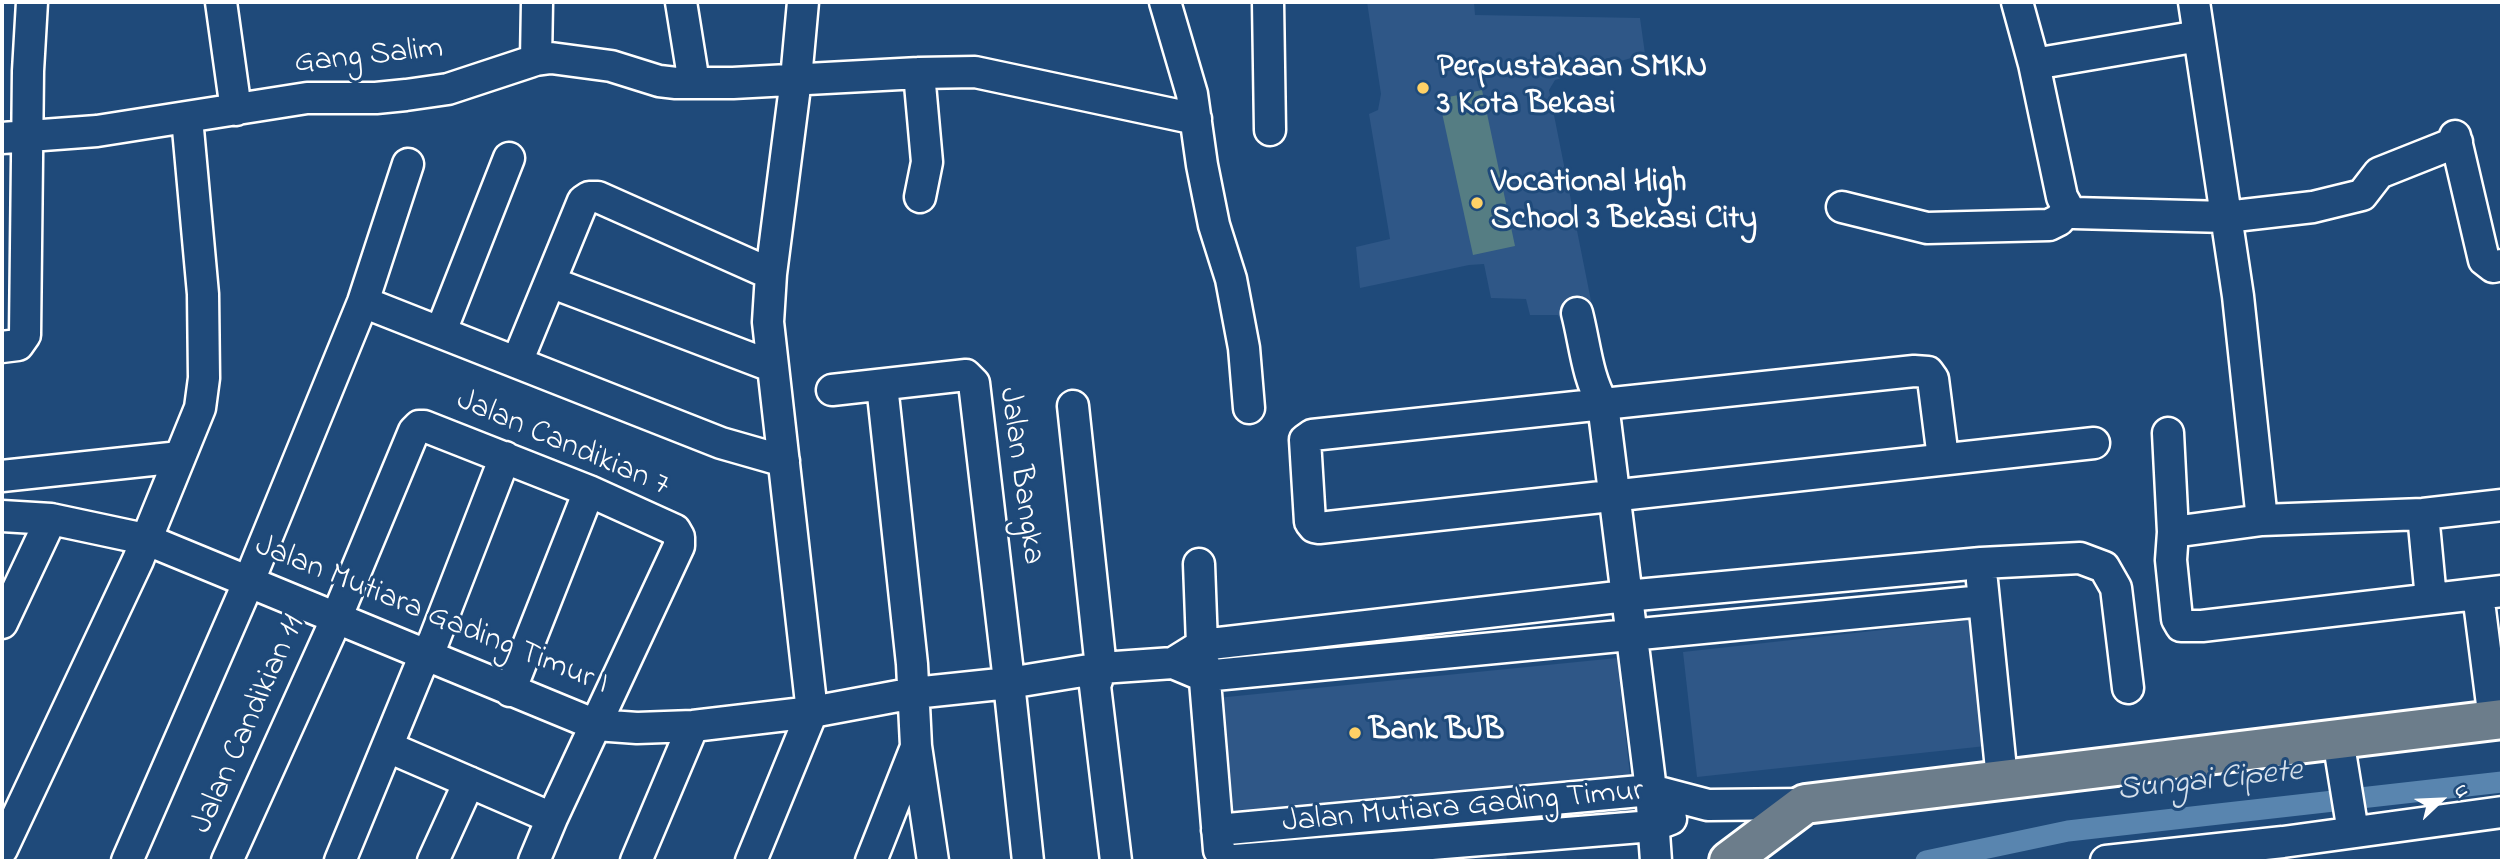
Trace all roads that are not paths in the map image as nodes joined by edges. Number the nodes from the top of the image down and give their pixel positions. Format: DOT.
graph roads {
  1 [pos="32,2"];
  2 [pos="220,2"];
  3 [pos="537,2"];
  4 [pos="681,2"];
  5 [pos="803,2"];
  6 [pos="1165,2"];
  7 [pos="1268,2"];
  8 [pos="2017,2"];
  9 [pos="2194,2"];
  10 [pos="2199,36"];
  11 [pos="536,60"];
  12 [pos="2034,64"];
  13 [pos="919,73"];
  14 [pos="796,79"];
  15 [pos="694,83"];
  16 [pos="236,110"];
  17 [pos="187,118"];
  18 [pos="1196,119"];
  19 [pos="1270,130"];
  20 [pos="15,138"];
  21 [pos="509,158"];
  22 [pos="408,164"];
  23 [pos="920,197"];
  24 [pos="1842,207"];
  25 [pos="2068,208"];
  26 [pos="2227,217"];
  27 [pos="2502,265"];
  28 [pos="771,274"];
  29 [pos="550,282"];
  30 [pos="363,302"];
  31 [pos="1577,313"];
  32 [pos="13,321"];
  33 [pos="441,331"];
  34 [pos="2,347"];
  35 [pos="517,362"];
  36 [pos="771,366"];
  37 [pos="882,385"];
  38 [pos="832,390"];
  39 [pos="1602,404"];
  40 [pos="1073,406"];
  41 [pos="1250,408"];
  42 [pos="2168,433"];
  43 [pos="2094,443"];
  44 [pos="180,457"];
  45 [pos="505,457"];
  46 [pos="1943,458"];
  47 [pos="784,461"];
  48 [pos="2,476"];
  49 [pos="589,491"];
  50 [pos="1615,496"];
  51 [pos="2502,505"];
  52 [pos="2423,514"];
  53 [pos="2,516"];
  54 [pos="51,519"];
  55 [pos="2263,520"];
  56 [pos="2173,533"];
  57 [pos="145,539"];
  58 [pos="1199,564"];
  59 [pos="1981,564"];
  60 [pos="248,581"];
  61 [pos="2490,593"];
  62 [pos="1626,596"];
  63 [pos="2431,599"];
  64 [pos="1983,601"];
  65 [pos="336,616"];
  66 [pos="2,623"];
  67 [pos="1630,633"];
  68 [pos="1202,645"];
  69 [pos="425,656"];
  70 [pos="1173,663"];
  71 [pos="1101,668"];
  72 [pos="1204,676"];
  73 [pos="1009,683"];
  74 [pos="2128,688"];
  75 [pos="510,691"];
  76 [pos="914,693"];
  77 [pos="812,712"];
  78 [pos="2498,719"];
  79 [pos="596,725"];
  80 [pos="693,726"];
  81 [pos="388,747"];
  82 [pos="916,747"];
  83 [pos="2341,754"];
  84 [pos="2002,779"];
  85 [pos="469,782"];
  86 [pos="1650,790"];
  87 [pos="1805,804"];
  88 [pos="1707,805"];
  89 [pos="2502,813"];
  90 [pos="552,818"];
  91 [pos="2352,824"];
  92 [pos="1653,826"];
  93 [pos="1217,830"];
  94 [pos="3,843"];
  95 [pos="1429,853"];
  96 [pos="127,861"];
  97 [pos="227,861"];
  98 [pos="340,861"];
  99 [pos="433,861"];
  100 [pos="534,861"];
  101 [pos="636,861"];
  102 [pos="751,861"];
  103 [pos="871,861"];
  104 [pos="933,861"];
  105 [pos="1028,861"];
  106 [pos="1116,861"];
  107 [pos="1222,861"];
  108 [pos="1656,861"];
  109 [pos="1729,861"];
  110 [pos="2106,861"];
  1 -- 20 [label="street"];
  2 -- 16 [label="street"];
  3 -- 11 [label="street"];
  4 -- 15 [label="street"];
  5 -- 14 [label="street"];
  6 -- 18 [label="street"];
  7 -- 19 [label="street"];
  8 -- 12 [label="street"];
  9 -- 10 [label="street"];
  10 -- 12 [label="street"];
  10 -- 26 [label="street"];
  11 -- 15 [label="street, Gang Salim"];
  11 -- 16 [label="street, Gang Salim"];
  12 -- 25 [label="street"];
  13 -- 14 [label="street, Gang Salim"];
  13 -- 18 [label="street, Gang Salim"];
  13 -- 23 [label="street"];
  14 -- 15 [label="street, Gang Salim"];
  14 -- 28 [label="street"];
  16 -- 17 [label="street, Gang Salim"];
  17 -- 20 [label="street, Gang Salim"];
  17 -- 44 [label="street"];
  18 -- 41 [label="street"];
  20 -- 32 [label="street"];
  21 -- 33 [label="street"];
  22 -- 30 [label="street"];
  24 -- 25 [label="street"];
  25 -- 26 [label="street"];
  26 -- 27 [label="street"];
  26 -- 55 [label="street"];
  28 -- 29 [label="street"];
  28 -- 36 [label="street"];
  29 -- 35 [label="street"];
  29 -- 36 [label="street"];
  30 -- 33 [label="street"];
  30 -- 60 [label="street"];
  31 -- 39 [label="street"];
  32 -- 34 [label="street"];
  33 -- 35 [label="street"];
  35 -- 47 [label="street"];
  36 -- 47 [label="street"];
  37 -- 38 [label="street, Jalan Bangka"];
  37 -- 73 [label="street, Jalan Bangka"];
  37 -- 76 [label="street"];
  39 -- 46 [label="street"];
  39 -- 50 [label="street"];
  39 -- 50 [label="street"];
  40 -- 71 [label="street"];
  42 -- 56 [label="street"];
  43 -- 46 [label="street"];
  44 -- 48 [label="street"];
  44 -- 57 [label="street"];
  45 -- 49 [label="street, Jalan Candikian 7"];
  45 -- 65 [label="street, Jalan Candikian 7"];
  45 -- 69 [label="street"];
  46 -- 50 [label="street"];
  47 -- 77 [label="street"];
  49 -- 75 [label="street"];
  49 -- 79 [label="street, Jalan Candikian 7"];
  50 -- 62 [label="street"];
  51 -- 52 [label="street"];
  52 -- 55 [label="street"];
  52 -- 63 [label="street"];
  53 -- 54 [label="street, Jalan Mutiara Gading Timur I"];
  54 -- 57 [label="street, Jalan Mutiara Gading Timur I"];
  54 -- 66 [label="street"];
  55 -- 56 [label="street"];
  56 -- 63 [label="street"];
  57 -- 60 [label="street, Jalan Mutiara Gading Timur I"];
  57 -- 94 [label="street"];
  58 -- 68 [label="street, Jalan Mutiara Gading Timur"];
  59 -- 62 [label="street"];
  59 -- 64 [label="street"];
  59 -- 74 [label="street"];
  60 -- 65 [label="street, Jalan Mutiara Gading Timur I"];
  60 -- 96 [label="street"];
  61 -- 63 [label="street"];
  61 -- 78 [label="street"];
  62 -- 67 [label="street"];
  62 -- 68 [label="street"];
  64 -- 67 [label="street"];
  64 -- 84 [label="street"];
  65 -- 69 [label="street, Jalan Mutiara Gading Timur I"];
  65 -- 97 [label="street, Jalan Candikian 11"];
  67 -- 72 [label="street"];
  67 -- 86 [label="street"];
  68 -- 70 [label="street, Jalan Mutiara Gading Timur I"];
  68 -- 72 [label="street, Jalan Mutiara Gading Timur"];
  69 -- 75 [label="street, Jalan Mutiara Gading Timur I"];
  69 -- 81 [label="street"];
  70 -- 71 [label="street, Jalan Mutiara Gading Timur I"];
  70 -- 72 [label="street, Jalan Mutiara Gading Timur I"];
  71 -- 73 [label="street, Jalan Mutiara Gading Timur I"];
  71 -- 106 [label="street"];
  72 -- 93 [label="street, Jalan Mutiara Gading Timur"];
  73 -- 76 [label="street, Jalan Mutiara Gading Timur I"];
  73 -- 105 [label="street"];
  75 -- 79 [label="street, Jalan Mutiara Gading Timur I"];
  76 -- 77 [label="street, Jalan Mutiara Gading Timur I"];
  76 -- 82 [label="street"];
  77 -- 80 [label="street, Jalan Mutiara Gading Timur I"];
  77 -- 102 [label="street"];
  78 -- 83 [label="main road, Jalan Mutiara Gading Timur"];
  79 -- 80 [label="street, Jalan Mutiara Gading Timur I"];
  79 -- 90 [label="street"];
  80 -- 101 [label="street"];
  81 -- 85 [label="street"];
  81 -- 98 [label="street"];
  82 -- 103 [label="street"];
  82 -- 104 [label="street"];
  83 -- 84 [label="main road, Jalan Mutiara Gading Timur"];
  83 -- 91 [label="street"];
  84 -- 87 [label="main road, Jalan Mutiara Gading Timur"];
  85 -- 90 [label="street"];
  85 -- 99 [label="street"];
  86 -- 88 [label="street, Jalan Mutiara Gading Timur"];
  86 -- 92 [label="street"];
  86 -- 93 [label="street, Jalan Mutiara Gading Timur"];
  87 -- 88 [label="street, Jalan Mutiara Gading Timur"];
  87 -- 109 [label="main road, Jalan Mutiara Gading Timur"];
  88 -- 92 [label="street, Jalan Mutiara Gading Timur"];
  89 -- 91 [label="street"];
  90 -- 100 [label="street"];
  91 -- 110 [label="street"];
  92 -- 95 [label="street, Jalan Mutiara Gading Timur"];
  92 -- 108 [label="street"];
  93 -- 107 [label="street, Jalan Mutiara Gading Timur"];
  95 -- 107 [label="street, Jalan Mutiara Gading Timur"];
}
